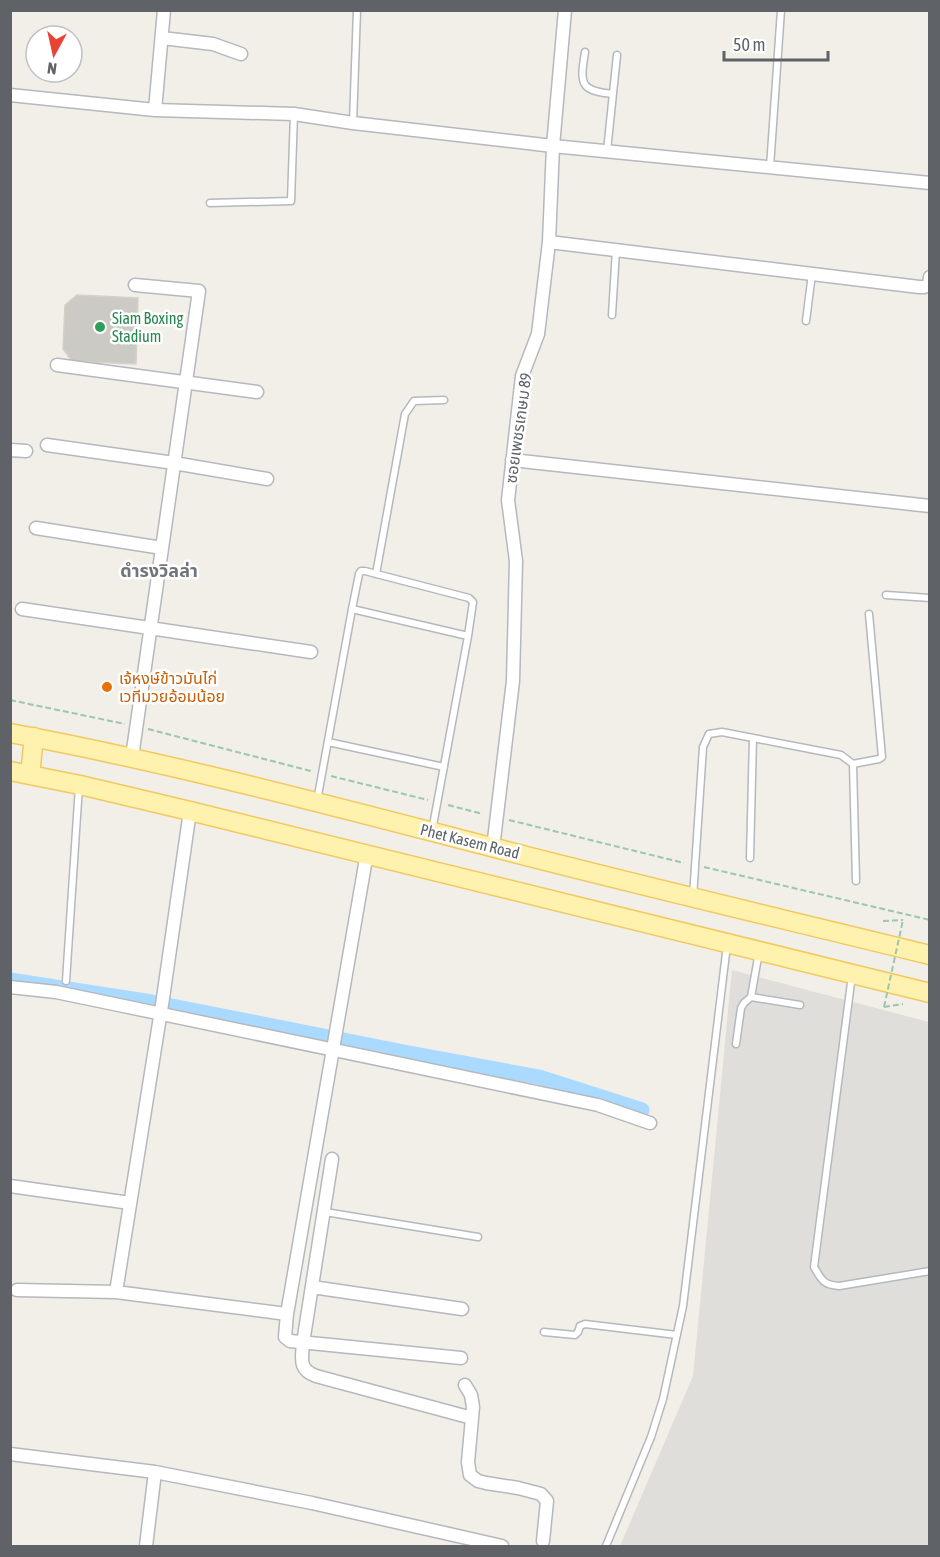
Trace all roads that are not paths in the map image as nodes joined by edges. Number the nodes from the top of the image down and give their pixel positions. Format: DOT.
graph roads {
  1 [pos="164,10"];
  2 [pos="357,10"];
  3 [pos="565,10"];
  4 [pos="781,10"];
  5 [pos="162,38"];
  6 [pos="585,52"];
  7 [pos="241,54"];
  8 [pos="617,55"];
  9 [pos="613,94"];
  10 [pos="10,95"];
  11 [pos="155,110"];
  12 [pos="294,114"];
  13 [pos="353,123"];
  14 [pos="553,146"];
  15 [pos="607,151"];
  16 [pos="770,167"];
  17 [pos="930,183"];
  18 [pos="210,203"];
  19 [pos="549,242"];
  20 [pos="616,250"];
  21 [pos="812,274"];
  22 [pos="930,277"];
  23 [pos="135,285"];
  24 [pos="612,315"];
  25 [pos="806,321"];
  26 [pos="57,365"];
  27 [pos="186,382"];
  28 [pos="256,392"];
  29 [pos="444,400"];
  30 [pos="47,445"];
  31 [pos="10,450"];
  32 [pos="26,451"];
  33 [pos="512,460"];
  34 [pos="174,463"];
  35 [pos="267,479"];
  36 [pos="930,506"];
  37 [pos="36,528"];
  38 [pos="162,548"];
  39 [pos="376,574"];
  40 [pos="886,595"];
  41 [pos="930,598"];
  42 [pos="21,609"];
  43 [pos="351,609"];
  44 [pos="868,614"];
  45 [pos="151,628"];
  46 [pos="468,636"];
  47 [pos="311,652"];
  48 [pos="10,732"];
  49 [pos="34,737"];
  50 [pos="753,738"];
  51 [pos="328,742"];
  52 [pos="132,757"];
  53 [pos="853,764"];
  54 [pos="444,767"];
  55 [pos="10,771"];
  56 [pos="30,775"];
  57 [pos="80,785"];
  58 [pos="317,802"];
  59 [pos="190,811"];
  60 [pos="432,831"];
  61 [pos="493,848"];
  62 [pos="367,853"];
  63 [pos="750,858"];
  64 [pos="856,881"];
  65 [pos="693,897"];
  66 [pos="727,943"];
  67 [pos="759,951"];
  68 [pos="930,955"];
  69 [pos="852,974"];
  70 [pos="66,981"];
  71 [pos="10,987"];
  72 [pos="930,993"];
  73 [pos="751,997"];
  74 [pos="800,1005"];
  75 [pos="160,1012"];
  76 [pos="736,1044"];
  77 [pos="333,1049"];
  78 [pos="650,1123"];
  79 [pos="333,1159"];
  80 [pos="10,1186"];
  81 [pos="130,1203"];
  82 [pos="325,1212"];
  83 [pos="478,1237"];
  84 [pos="930,1271"];
  85 [pos="312,1287"];
  86 [pos="17,1290"];
  87 [pos="116,1292"];
  88 [pos="462,1309"];
  89 [pos="287,1314"];
  90 [pos="544,1332"];
  91 [pos="677,1335"];
  92 [pos="303,1343"];
  93 [pos="461,1358"];
  94 [pos="465,1385"];
  95 [pos="472,1418"];
  96 [pos="10,1454"];
  97 [pos="155,1472"];
  98 [pos="543,1542"];
  99 [pos="146,1546"];
  100 [pos="502,1546"];
  101 [pos="606,1546"];
  1 -- 5 [label="street"];
  2 -- 13 [label="lane"];
  3 -- 14 [label="street, ซอยเพชรเกษม 89"];
  4 -- 16 [label="lane"];
  5 -- 7 [label="street"];
  5 -- 11 [label="street"];
  6 -- 9 [label="lane"];
  8 -- 9 [label="lane"];
  9 -- 15 [label="lane"];
  10 -- 11 [label="street"];
  11 -- 12 [label="street"];
  12 -- 13 [label="street"];
  12 -- 18 [label="lane"];
  13 -- 14 [label="street"];
  14 -- 15 [label="street"];
  14 -- 19 [label="street, ซอยเพชรเกษม 89"];
  15 -- 16 [label="street"];
  16 -- 17 [label="street"];
  19 -- 20 [label="street"];
  19 -- 33 [label="street, ซอยเพชรเกษม 89"];
  20 -- 21 [label="street"];
  20 -- 24 [label="lane"];
  21 -- 22 [label="street"];
  21 -- 25 [label="lane"];
  23 -- 27 [label="street"];
  26 -- 27 [label="street"];
  27 -- 28 [label="street"];
  27 -- 34 [label="street"];
  29 -- 39 [label="lane"];
  30 -- 34 [label="street"];
  31 -- 32 [label="street"];
  33 -- 36 [label="street"];
  33 -- 61 [label="street, ซอยเพชรเกษม 89"];
  34 -- 35 [label="street"];
  34 -- 38 [label="street"];
  37 -- 38 [label="street"];
  38 -- 45 [label="street"];
  39 -- 43 [label="lane"];
  39 -- 46 [label="lane"];
  40 -- 41 [label="lane"];
  42 -- 45 [label="street"];
  43 -- 46 [label="lane"];
  43 -- 51 [label="lane"];
  44 -- 53 [label="lane"];
  45 -- 47 [label="street"];
  45 -- 52 [label="street"];
  46 -- 54 [label="lane"];
  48 -- 49 [label="main road, Phet Kasem Road"];
  49 -- 52 [label="main road, Phet Kasem Road"];
  49 -- 56 [label="main road"];
  50 -- 53 [label="lane"];
  50 -- 63 [label="lane"];
  50 -- 65 [label="lane"];
  51 -- 54 [label="lane"];
  51 -- 58 [label="lane"];
  52 -- 58 [label="main road, Phet Kasem Road"];
  53 -- 64 [label="lane"];
  54 -- 60 [label="lane"];
  55 -- 56 [label="main road"];
  56 -- 57 [label="main road"];
  57 -- 59 [label="main road"];
  57 -- 70 [label="lane"];
  58 -- 60 [label="main road, Phet Kasem Road"];
  59 -- 62 [label="main road"];
  59 -- 75 [label="street"];
  60 -- 61 [label="main road, Phet Kasem Road"];
  61 -- 65 [label="main road, Phet Kasem Road"];
  62 -- 66 [label="main road"];
  62 -- 77 [label="street"];
  65 -- 68 [label="main road, Phet Kasem Road"];
  66 -- 67 [label="main road"];
  66 -- 91 [label="lane"];
  67 -- 69 [label="main road"];
  67 -- 73 [label="lane"];
  69 -- 72 [label="main road"];
  69 -- 84 [label="lane"];
  71 -- 75 [label="street"];
  73 -- 74 [label="lane"];
  73 -- 76 [label="lane"];
  75 -- 77 [label="street"];
  75 -- 81 [label="street"];
  77 -- 78 [label="street"];
  77 -- 89 [label="street"];
  79 -- 82 [label="street"];
  80 -- 81 [label="street"];
  81 -- 87 [label="street"];
  82 -- 83 [label="lane"];
  82 -- 85 [label="street"];
  85 -- 88 [label="street"];
  85 -- 92 [label="street"];
  86 -- 87 [label="street"];
  87 -- 89 [label="street"];
  89 -- 92 [label="street"];
  90 -- 91 [label="lane"];
  91 -- 101 [label="lane"];
  92 -- 93 [label="street"];
  92 -- 95 [label="street"];
  94 -- 95 [label="street"];
  95 -- 98 [label="street"];
  96 -- 97 [label="street"];
  97 -- 99 [label="street"];
  97 -- 100 [label="street"];
}
